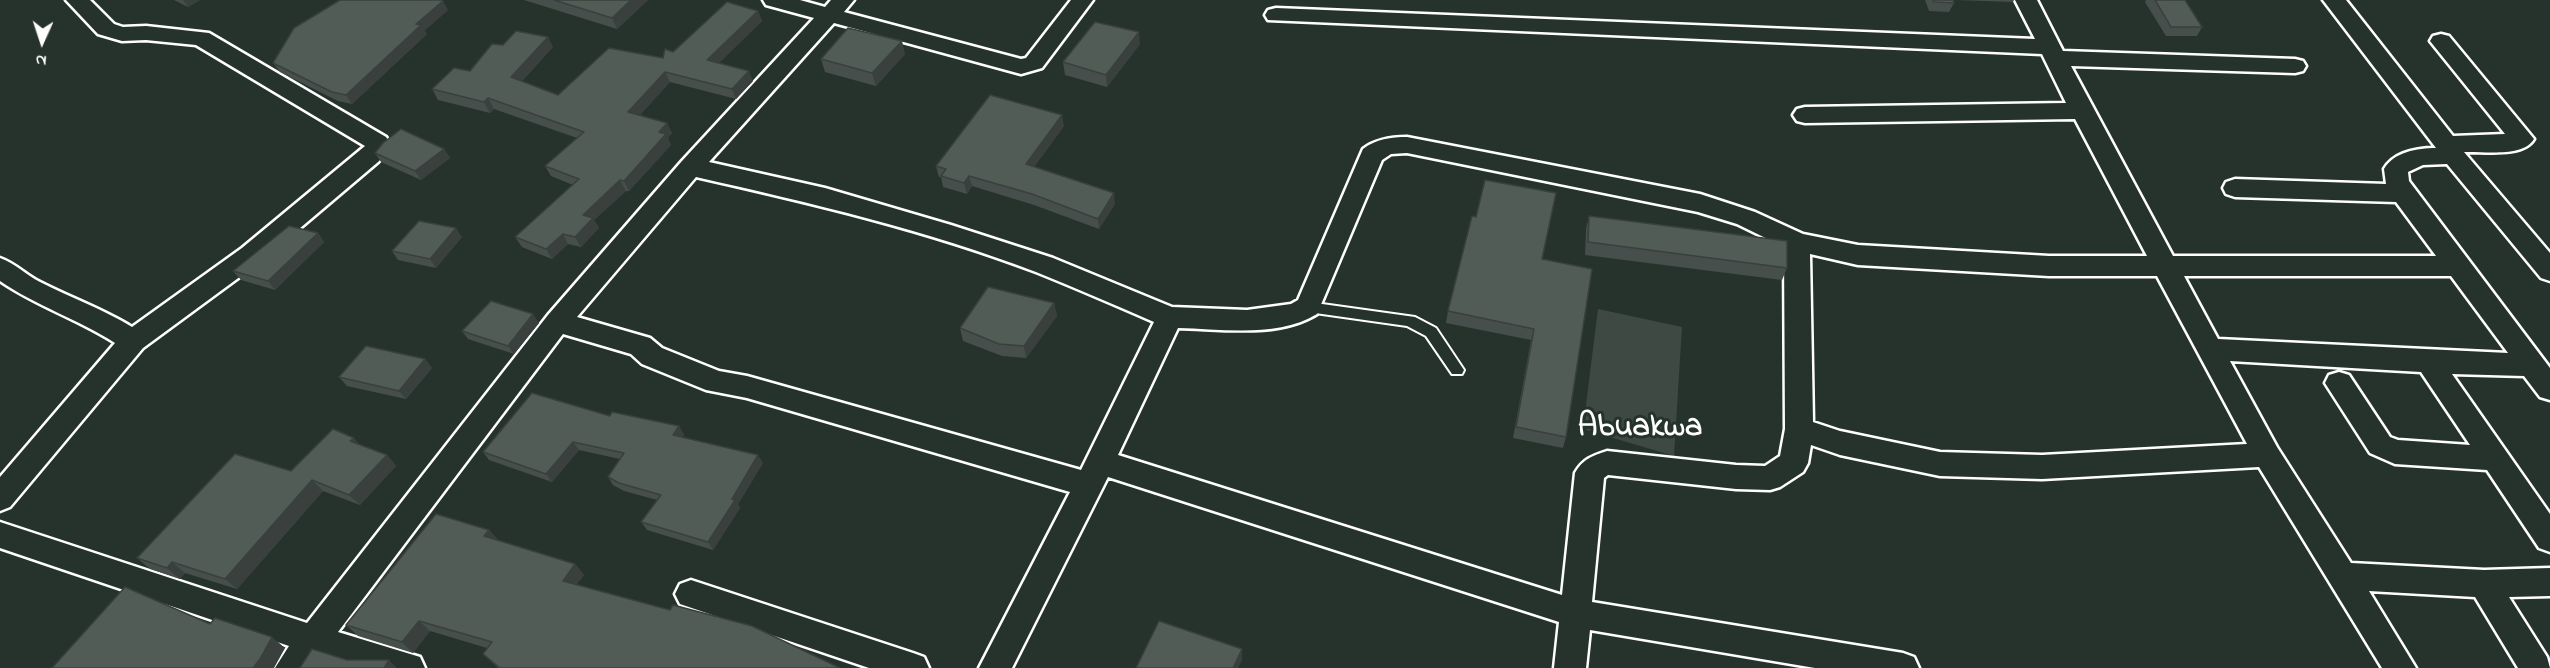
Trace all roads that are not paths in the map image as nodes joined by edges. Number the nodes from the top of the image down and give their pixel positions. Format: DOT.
graph roads {
  1 [pos="77,0"];
  2 [pos="774,0"];
  3 [pos="1082,0"];
  4 [pos="2026,0"];
  5 [pos="2334,0"];
  6 [pos="836,7"];
  7 [pos="1276,15"];
  8 [pos="2441,41"];
  9 [pos="2052,53"];
  10 [pos="2295,66"];
  11 [pos="2082,111"];
  12 [pos="1805,115"];
  13 [pos="2450,150"];
  14 [pos="691,167"];
  15 [pos="2235,188"];
  16 [pos="2403,193"];
  17 [pos="1797,242"];
  18 [pos="2166,266"];
  19 [pos="2457,266"];
  20 [pos="0,268"];
  21 [pos="2550,271"];
  22 [pos="1308,307"];
  23 [pos="1170,317"];
  24 [pos="558,322"];
  25 [pos="133,341"];
  26 [pos="2209,349"];
  27 [pos="2429,362"];
  28 [pos="2531,365"];
  29 [pos="1456,370"];
  30 [pos="2339,383"];
  31 [pos="2550,389"];
  32 [pos="1799,429"];
  33 [pos="2267,455"];
  34 [pos="2496,459"];
  35 [pos="1094,473"];
  36 [pos="0,498"];
  37 [pos="0,535"];
  38 [pos="2550,539"];
  39 [pos="2341,576"];
  40 [pos="2550,582"];
  41 [pos="2484,585"];
  42 [pos="691,594"];
  43 [pos="1574,613"];
  44 [pos="314,640"];
  45 [pos="291,668"];
  46 [pos="409,668"];
  47 [pos="913,668"];
  48 [pos="995,668"];
  49 [pos="1570,668"];
  50 [pos="1903,668"];
  51 [pos="2400,668"];
  52 [pos="2536,668"];
  1 -- 25 [label="street"];
  2 -- 6 [label="street"];
  3 -- 6 [label="street"];
  4 -- 9 [label="street"];
  5 -- 13 [label="street"];
  6 -- 14 [label="street"];
  7 -- 9 [label="street"];
  8 -- 13 [label="street"];
  9 -- 10 [label="street"];
  9 -- 11 [label="street"];
  11 -- 12 [label="street"];
  11 -- 18 [label="street"];
  13 -- 16 [label="street"];
  13 -- 21 [label="street"];
  14 -- 23 [label="street"];
  14 -- 24 [label="street"];
  15 -- 16 [label="street"];
  16 -- 19 [label="street"];
  17 -- 18 [label="street"];
  17 -- 22 [label="street"];
  17 -- 32 [label="street"];
  18 -- 19 [label="street"];
  18 -- 26 [label="street"];
  19 -- 28 [label="street"];
  20 -- 25 [label="street"];
  22 -- 23 [label="street"];
  22 -- 29 [label="lane"];
  23 -- 35 [label="street"];
  24 -- 35 [label="street"];
  24 -- 44 [label="street"];
  25 -- 36 [label="street"];
  26 -- 27 [label="street"];
  26 -- 33 [label="street"];
  27 -- 28 [label="street"];
  27 -- 34 [label="street"];
  28 -- 31 [label="street"];
  30 -- 34 [label="street"];
  32 -- 33 [label="street"];
  32 -- 43 [label="street"];
  33 -- 39 [label="street"];
  34 -- 38 [label="street"];
  35 -- 43 [label="street"];
  35 -- 48 [label="street"];
  37 -- 44 [label="street"];
  39 -- 41 [label="street"];
  39 -- 51 [label="street"];
  40 -- 41 [label="street"];
  41 -- 52 [label="street"];
  42 -- 47 [label="street"];
  43 -- 49 [label="street"];
  43 -- 50 [label="street"];
  44 -- 45 [label="street"];
  44 -- 46 [label="street"];
}
